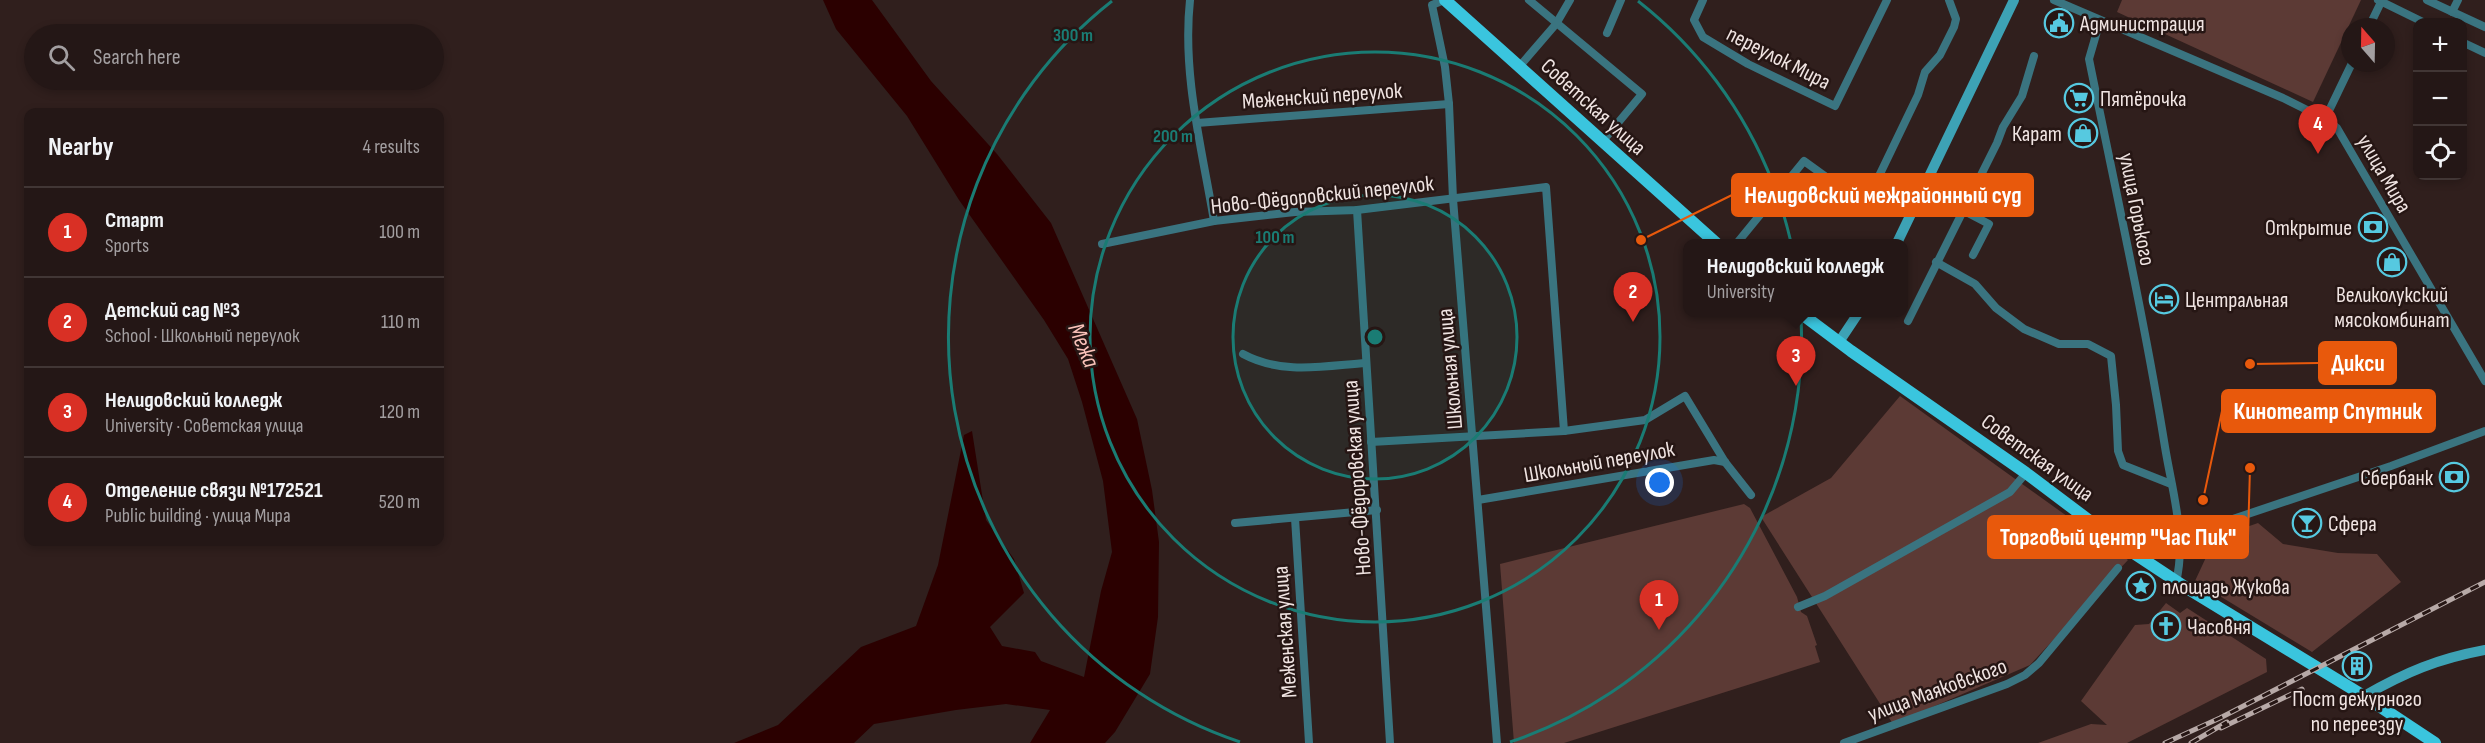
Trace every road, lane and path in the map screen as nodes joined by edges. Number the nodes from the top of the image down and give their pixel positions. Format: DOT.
graph roads {
  1 [pos="1190,0"];
  2 [pos="1444,0"];
  3 [pos="1529,0"];
  4 [pos="1570,0"];
  5 [pos="1622,0"];
  6 [pos="1703,0"];
  7 [pos="1887,0"];
  8 [pos="1949,0"];
  9 [pos="2014,0"];
  10 [pos="2054,0"];
  11 [pos="2380,0"];
  12 [pos="2427,0"];
  13 [pos="2458,0"];
  14 [pos="2452,12"];
  15 [pos="2373,18"];
  16 [pos="2415,18"];
  17 [pos="2100,21"];
  18 [pos="1556,24"];
  19 [pos="2485,27"];
  20 [pos="1607,33"];
  21 [pos="2467,44"];
  22 [pos="2485,53"];
  23 [pos="2034,56"];
  24 [pos="1519,67"];
  25 [pos="2348,72"];
  26 [pos="1449,104"];
  27 [pos="2325,119"];
  28 [pos="1197,123"];
  29 [pos="1602,142"];
  30 [pos="1546,188"];
  31 [pos="1924,190"];
  32 [pos="1453,199"];
  33 [pos="1357,210"];
  34 [pos="1963,210"];
  35 [pos="1214,221"];
  36 [pos="1711,239"];
  37 [pos="1740,239"];
  38 [pos="1899,239"];
  39 [pos="1102,244"];
  40 [pos="1973,255"];
  41 [pos="1936,262"];
  42 [pos="1806,317"];
  43 [pos="1856,317"];
  44 [pos="1908,321"];
  45 [pos="1839,342"];
  46 [pos="1243,354"];
  47 [pos="1366,363"];
  48 [pos="2485,381"];
  49 [pos="1564,431"];
  50 [pos="2485,431"];
  51 [pos="1472,435"];
  52 [pos="1371,442"];
  53 [pos="1725,462"];
  54 [pos="2026,473"];
  55 [pos="2171,484"];
  56 [pos="1751,495"];
  57 [pos="1478,500"];
  58 [pos="1377,510"];
  59 [pos="1294,518"];
  60 [pos="1235,523"];
  61 [pos="2180,537"];
  62 [pos="2135,554"];
  63 [pos="2118,568"];
  64 [pos="2176,582"];
  65 [pos="1798,607"];
  66 [pos="2485,650"];
  67 [pos="2364,696"];
  68 [pos="2428,741"];
  69 [pos="1309,743"];
  70 [pos="1390,743"];
  71 [pos="1497,743"];
  72 [pos="1844,743"];
  1 -- 28 [label="street"];
  2 -- 24 [label="main road, Советская улица"];
  2 -- 26 [label="street, Школьная улица"];
  3 -- 18 [label="street"];
  4 -- 18 [label="street"];
  5 -- 20 [label="street"];
  6 -- 7 [label="street, переулок Мира"];
  8 -- 37 [label="street"];
  9 -- 31 [label="main road"];
  10 -- 17 [label="street, улица Мира"];
  11 -- 15 [label="street"];
  11 -- 16 [label="street"];
  12 -- 14 [label="street"];
  13 -- 14 [label="street"];
  14 -- 19 [label="street"];
  17 -- 27 [label="street, улица Мира"];
  17 -- 55 [label="street, улица Горького"];
  18 -- 24 [label="street"];
  18 -- 29 [label="street"];
  21 -- 22 [label="street"];
  23 -- 34 [label="street"];
  24 -- 29 [label="main road, Советская улица"];
  25 -- 27 [label="street"];
  26 -- 28 [label="street, Меженский переулок"];
  26 -- 32 [label="street, Школьная улица"];
  27 -- 48 [label="street, улица Мира"];
  28 -- 35 [label="street"];
  29 -- 36 [label="main road, Советская улица"];
  30 -- 32 [label="street, Ново-Фёдоровский переулок"];
  30 -- 49 [label="street, Школьный переулок"];
  31 -- 34 [label="street"];
  31 -- 38 [label="main road"];
  32 -- 33 [label="street, Ново-Фёдоровский переулок"];
  32 -- 51 [label="street, Школьная улица"];
  33 -- 35 [label="street, Ново-Фёдоровский переулок"];
  33 -- 47 [label="street, Ново-Фёдоровская улица"];
  34 -- 40 [label="street"];
  34 -- 41 [label="street"];
  35 -- 39 [label="street, Ново-Фёдоровский переулок"];
  41 -- 44 [label="street"];
  41 -- 55 [label="street"];
  42 -- 45 [label="main road, Советская улица"];
  43 -- 45 [label="main road"];
  45 -- 54 [label="main road, Советская улица"];
  46 -- 47 [label="street"];
  47 -- 52 [label="street, Ново-Фёдоровская улица"];
  49 -- 51 [label="street, Школьный переулок"];
  49 -- 53 [label="street, Школьный переулок"];
  50 -- 61 [label="street"];
  51 -- 52 [label="street, Школьный переулок"];
  51 -- 57 [label="street, Школьная улица"];
  52 -- 58 [label="street, Ново-Фёдоровская улица"];
  53 -- 56 [label="street"];
  53 -- 57 [label="street, Школьный переулок"];
  54 -- 62 [label="main road, Советская улица"];
  54 -- 65 [label="street"];
  55 -- 61 [label="street, улица Горького"];
  57 -- 71 [label="street, Школьная улица"];
  58 -- 59 [label="street"];
  58 -- 70 [label="street, Ново-Фёдоровская улица"];
  59 -- 60 [label="street"];
  59 -- 69 [label="street, Меженская улица"];
  61 -- 62 [label="street"];
  61 -- 64 [label="street, улица Горького"];
  62 -- 64 [label="main road, Советская улица"];
  63 -- 72 [label="street, улица Маяковского"];
  64 -- 67 [label="main road, Советская улица"];
  66 -- 67 [label="main road"];
  67 -- 68 [label="main road, Советская улица"];
}
